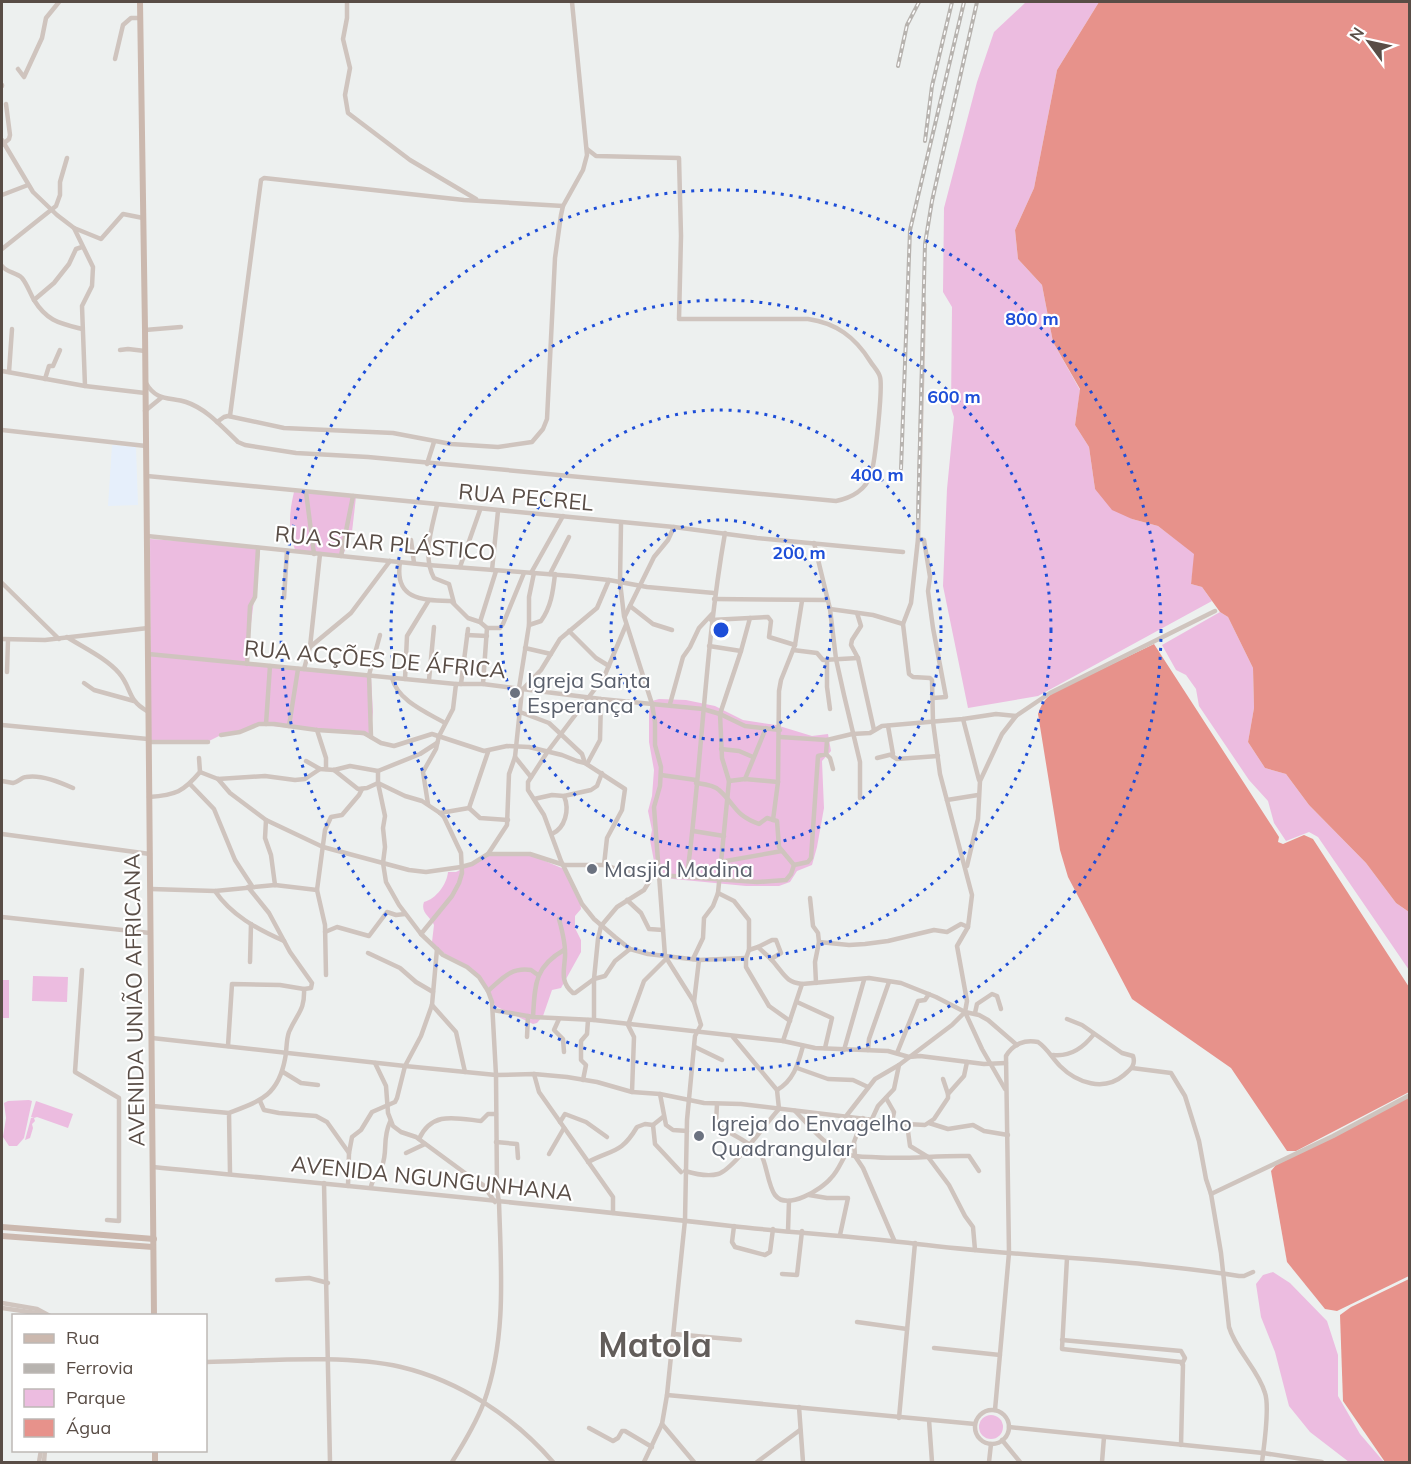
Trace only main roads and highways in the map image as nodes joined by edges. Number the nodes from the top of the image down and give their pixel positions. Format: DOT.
graph roads {
  1 [pos="141,3"];
  2 [pos="2,1227"];
  3 [pos="154,1229"];
  4 [pos="2,1236"];
  5 [pos="142,1238"];
  6 [pos="154,1239"];
  7 [pos="143,1246"];
  8 [pos="153,1247"];
  9 [pos="154,1260"];
  10 [pos="154,1314"];
  1 -- 3 [label="main road, AVENIDA UNIÃO AFRICANA"];
  2 -- 5 [label="main road"];
  3 -- 5 [label="main road"];
  3 -- 6 [label="main road, AVENIDA UNIÃO AFRICANA"];
  4 -- 7 [label="main road"];
  5 -- 6 [label="main road"];
  6 -- 8 [label="main road, AVENIDA UNIÃO AFRICANA"];
  7 -- 8 [label="main road"];
  7 -- 9 [label="main road"];
  8 -- 9 [label="main road, AVENIDA UNIÃO AFRICANA"];
  9 -- 10 [label="main road, AVENIDA UNIÃO AFRICANA"];
}
